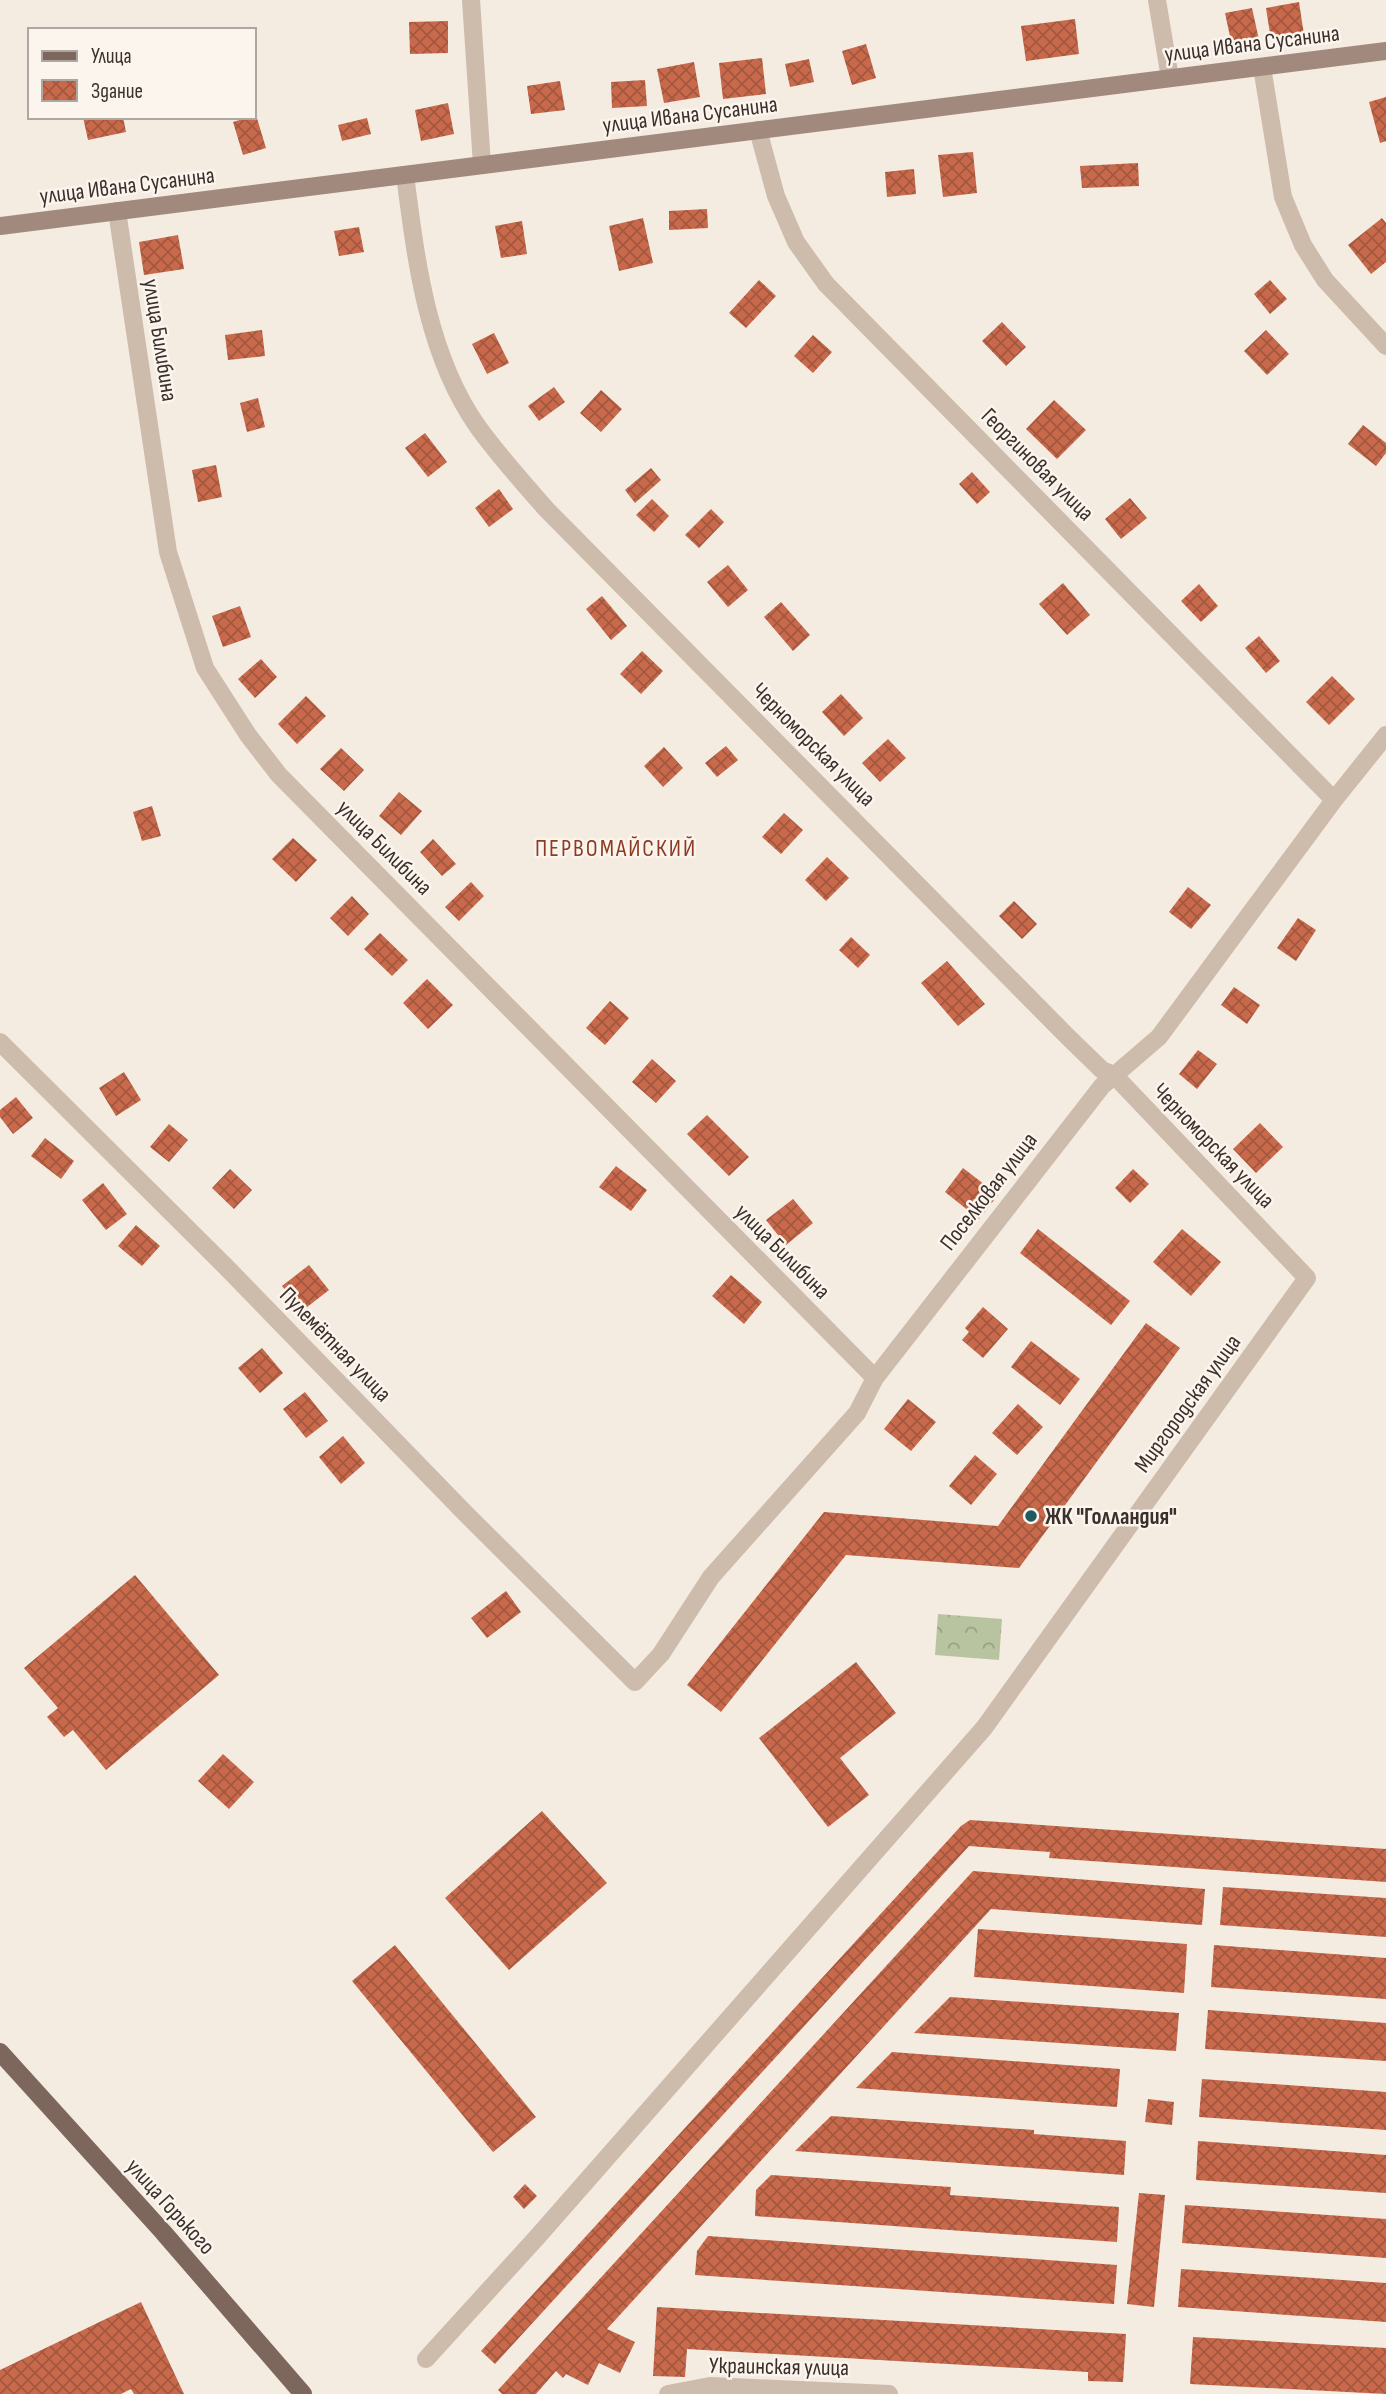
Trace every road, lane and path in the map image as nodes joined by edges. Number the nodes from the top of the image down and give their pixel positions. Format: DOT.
graph roads {
  1 [pos="471,0"];
  2 [pos="1157,0"];
  3 [pos="1386,51"];
  4 [pos="1262,67"];
  5 [pos="1170,78"];
  6 [pos="758,130"];
  7 [pos="482,165"];
  8 [pos="405,175"];
  9 [pos="117,211"];
  10 [pos="0,226"];
  11 [pos="1386,346"];
  12 [pos="1386,735"];
  13 [pos="1334,800"];
  14 [pos="0,1042"];
  15 [pos="1114,1076"];
  16 [pos="1307,1278"];
  17 [pos="875,1378"];
  18 [pos="635,1682"];
  19 [pos="0,2052"];
  20 [pos="426,2359"];
  21 [pos="303,2394"];
  22 [pos="668,2394"];
  23 [pos="889,2394"];
  1 -- 7 [label="street"];
  2 -- 5 [label="street"];
  3 -- 4 [label="street, улица Ивана Сусанина"];
  4 -- 5 [label="street, улица Ивана Сусанина"];
  4 -- 11 [label="street"];
  5 -- 6 [label="street, улица Ивана Сусанина"];
  6 -- 7 [label="street, улица Ивана Сусанина"];
  6 -- 13 [label="street, Георгиновая улица"];
  7 -- 8 [label="street, улица Ивана Сусанина"];
  8 -- 9 [label="street, улица Ивана Сусанина"];
  8 -- 15 [label="street, Черноморская улица"];
  9 -- 10 [label="street, улица Ивана Сусанина"];
  9 -- 17 [label="street, улица Билибина"];
  12 -- 13 [label="street, Поселковая улица"];
  13 -- 15 [label="street, Поселковая улица"];
  14 -- 18 [label="street, Пулемётная улица"];
  15 -- 16 [label="street, Черноморская улица"];
  15 -- 17 [label="street, Поселковая улица"];
  16 -- 20 [label="street, Миргородская улица"];
  17 -- 18 [label="street, Поселковая улица"];
  19 -- 21 [label="main road, улица Горького"];
  22 -- 23 [label="street, Украинская улица"];
}
